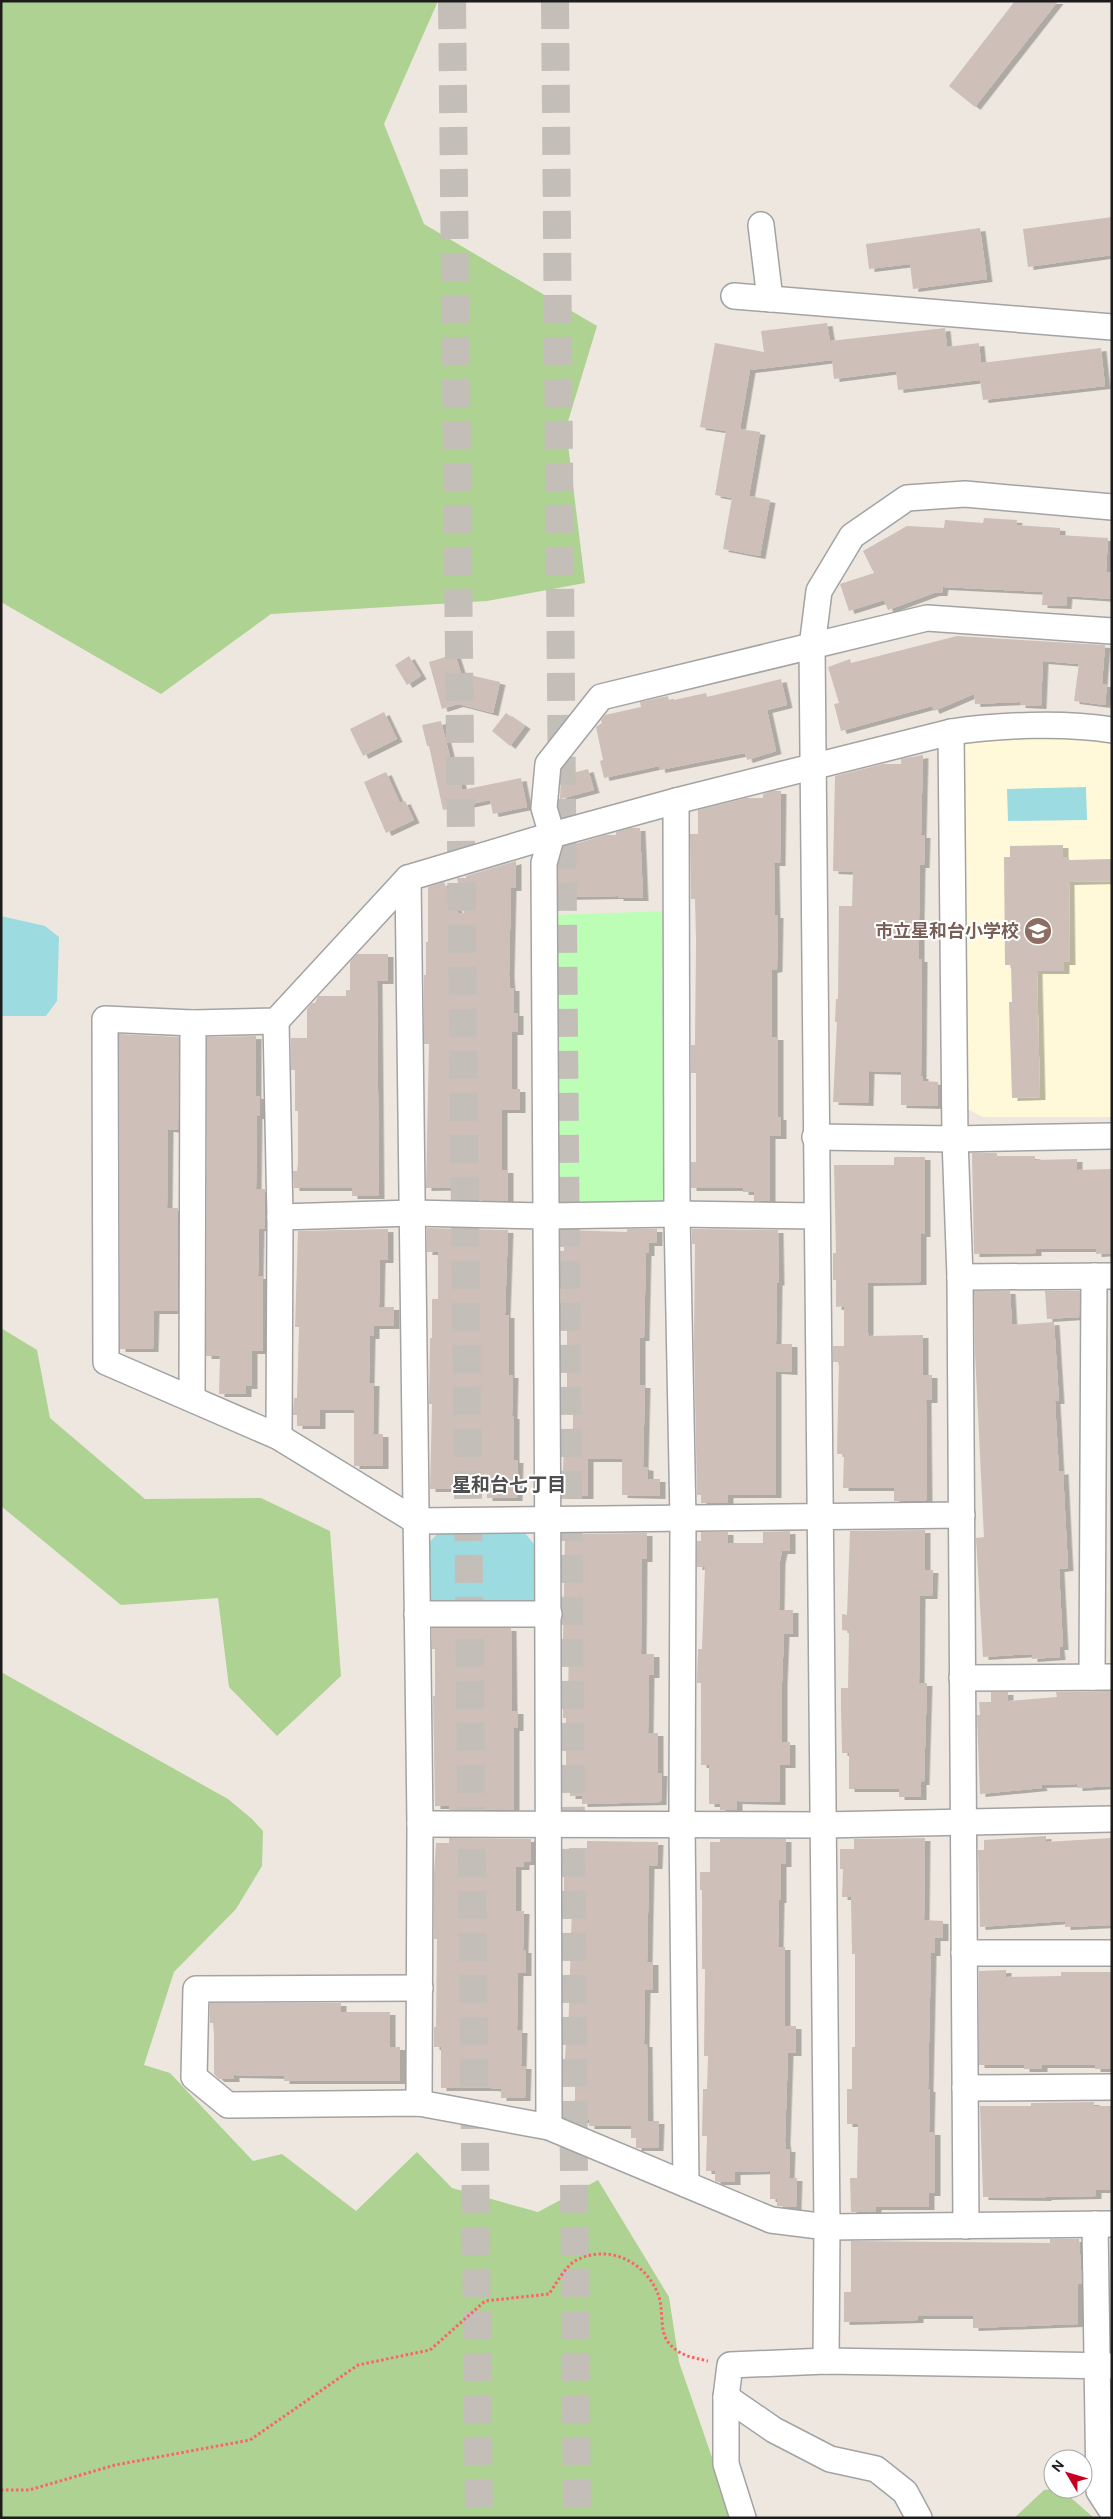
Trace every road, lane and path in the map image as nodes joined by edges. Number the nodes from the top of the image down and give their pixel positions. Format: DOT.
graph roads {
  1 [pos="761,226"];
  2 [pos="734,296"];
  3 [pos="770,299"];
  4 [pos="1112,327"];
  5 [pos="1112,507"];
  6 [pos="1112,631"];
  7 [pos="812,647"];
  8 [pos="1112,730"];
  9 [pos="951,732"];
  10 [pos="813,766"];
  11 [pos="676,801"];
  12 [pos="552,834"];
  13 [pos="408,878"];
  14 [pos="276,1021"];
  15 [pos="193,1023"];
  16 [pos="1112,1136"];
  17 [pos="815,1138"];
  18 [pos="955,1139"];
  19 [pos="413,1213"];
  20 [pos="677,1214"];
  21 [pos="545,1216"];
  22 [pos="817,1216"];
  23 [pos="280,1217"];
  24 [pos="1103,1276"];
  25 [pos="960,1277"];
  26 [pos="192,1398"];
  27 [pos="279,1437"];
  28 [pos="962,1515"];
  29 [pos="820,1516"];
  30 [pos="549,1519"];
  31 [pos="683,1519"];
  32 [pos="416,1521"];
  33 [pos="417,1614"];
  34 [pos="549,1614"];
  35 [pos="1102,1677"];
  36 [pos="962,1678"];
  37 [pos="1112,1819"];
  38 [pos="963,1822"];
  39 [pos="420,1824"];
  40 [pos="550,1824"];
  41 [pos="682,1824"];
  42 [pos="823,1825"];
  43 [pos="964,1953"];
  44 [pos="1112,1953"];
  45 [pos="420,1988"];
  46 [pos="1112,2087"];
  47 [pos="965,2088"];
  48 [pos="419,2103"];
  49 [pos="549,2127"];
  50 [pos="686,2184"];
  51 [pos="1103,2224"];
  52 [pos="966,2226"];
  53 [pos="827,2227"];
  54 [pos="826,2361"];
  55 [pos="730,2365"];
  56 [pos="1104,2366"];
  57 [pos="726,2397"];
  58 [pos="1,2490"];
  59 [pos="1112,2512"];
  60 [pos="743,2518"];
  61 [pos="919,2518"];
  1 -- 3 [label="street"];
  2 -- 3 [label="street"];
  3 -- 4 [label="street"];
  5 -- 7 [label="street"];
  6 -- 7 [label="street"];
  7 -- 10 [label="street"];
  7 -- 12 [label="street"];
  8 -- 9 [label="street"];
  9 -- 10 [label="street"];
  9 -- 18 [label="street"];
  10 -- 11 [label="street"];
  10 -- 17 [label="street"];
  11 -- 12 [label="street"];
  11 -- 20 [label="street"];
  12 -- 13 [label="street"];
  12 -- 21 [label="street"];
  13 -- 14 [label="street"];
  13 -- 19 [label="street"];
  14 -- 15 [label="street"];
  14 -- 23 [label="street"];
  15 -- 26 [label="street"];
  15 -- 26 [label="street"];
  16 -- 18 [label="street"];
  17 -- 18 [label="street"];
  17 -- 22 [label="street"];
  18 -- 25 [label="street"];
  19 -- 21 [label="street"];
  19 -- 23 [label="street"];
  19 -- 32 [label="street"];
  20 -- 21 [label="street"];
  20 -- 22 [label="street"];
  20 -- 31 [label="street"];
  21 -- 30 [label="street"];
  22 -- 29 [label="street"];
  23 -- 27 [label="street"];
  24 -- 25 [label="street"];
  24 -- 35 [label="street"];
  25 -- 28 [label="street"];
  26 -- 27 [label="street"];
  27 -- 32 [label="street"];
  28 -- 29 [label="street"];
  28 -- 36 [label="street"];
  29 -- 31 [label="street"];
  29 -- 42 [label="street"];
  30 -- 31 [label="street"];
  30 -- 32 [label="street"];
  30 -- 34 [label="street"];
  31 -- 41 [label="street"];
  32 -- 33 [label="street"];
  33 -- 34 [label="street"];
  33 -- 39 [label="street"];
  34 -- 40 [label="street"];
  35 -- 36 [label="street"];
  36 -- 38 [label="street"];
  37 -- 38 [label="street"];
  38 -- 42 [label="street"];
  38 -- 43 [label="street"];
  39 -- 40 [label="street"];
  39 -- 45 [label="street"];
  40 -- 41 [label="street"];
  40 -- 49 [label="street"];
  41 -- 42 [label="street"];
  41 -- 50 [label="street"];
  42 -- 53 [label="street"];
  43 -- 44 [label="street"];
  43 -- 47 [label="street"];
  45 -- 48 [label="street"];
  45 -- 48 [label="street"];
  46 -- 47 [label="street"];
  47 -- 52 [label="street"];
  48 -- 49 [label="street"];
  49 -- 50 [label="street"];
  50 -- 53 [label="street"];
  51 -- 52 [label="street"];
  51 -- 56 [label="street"];
  52 -- 53 [label="street"];
  53 -- 54 [label="street"];
  54 -- 55 [label="street"];
  54 -- 56 [label="street"];
  55 -- 57 [label="street"];
  55 -- 58 [label="path"];
  56 -- 59 [label="street"];
  57 -- 60 [label="street"];
  57 -- 61 [label="street"];
}
